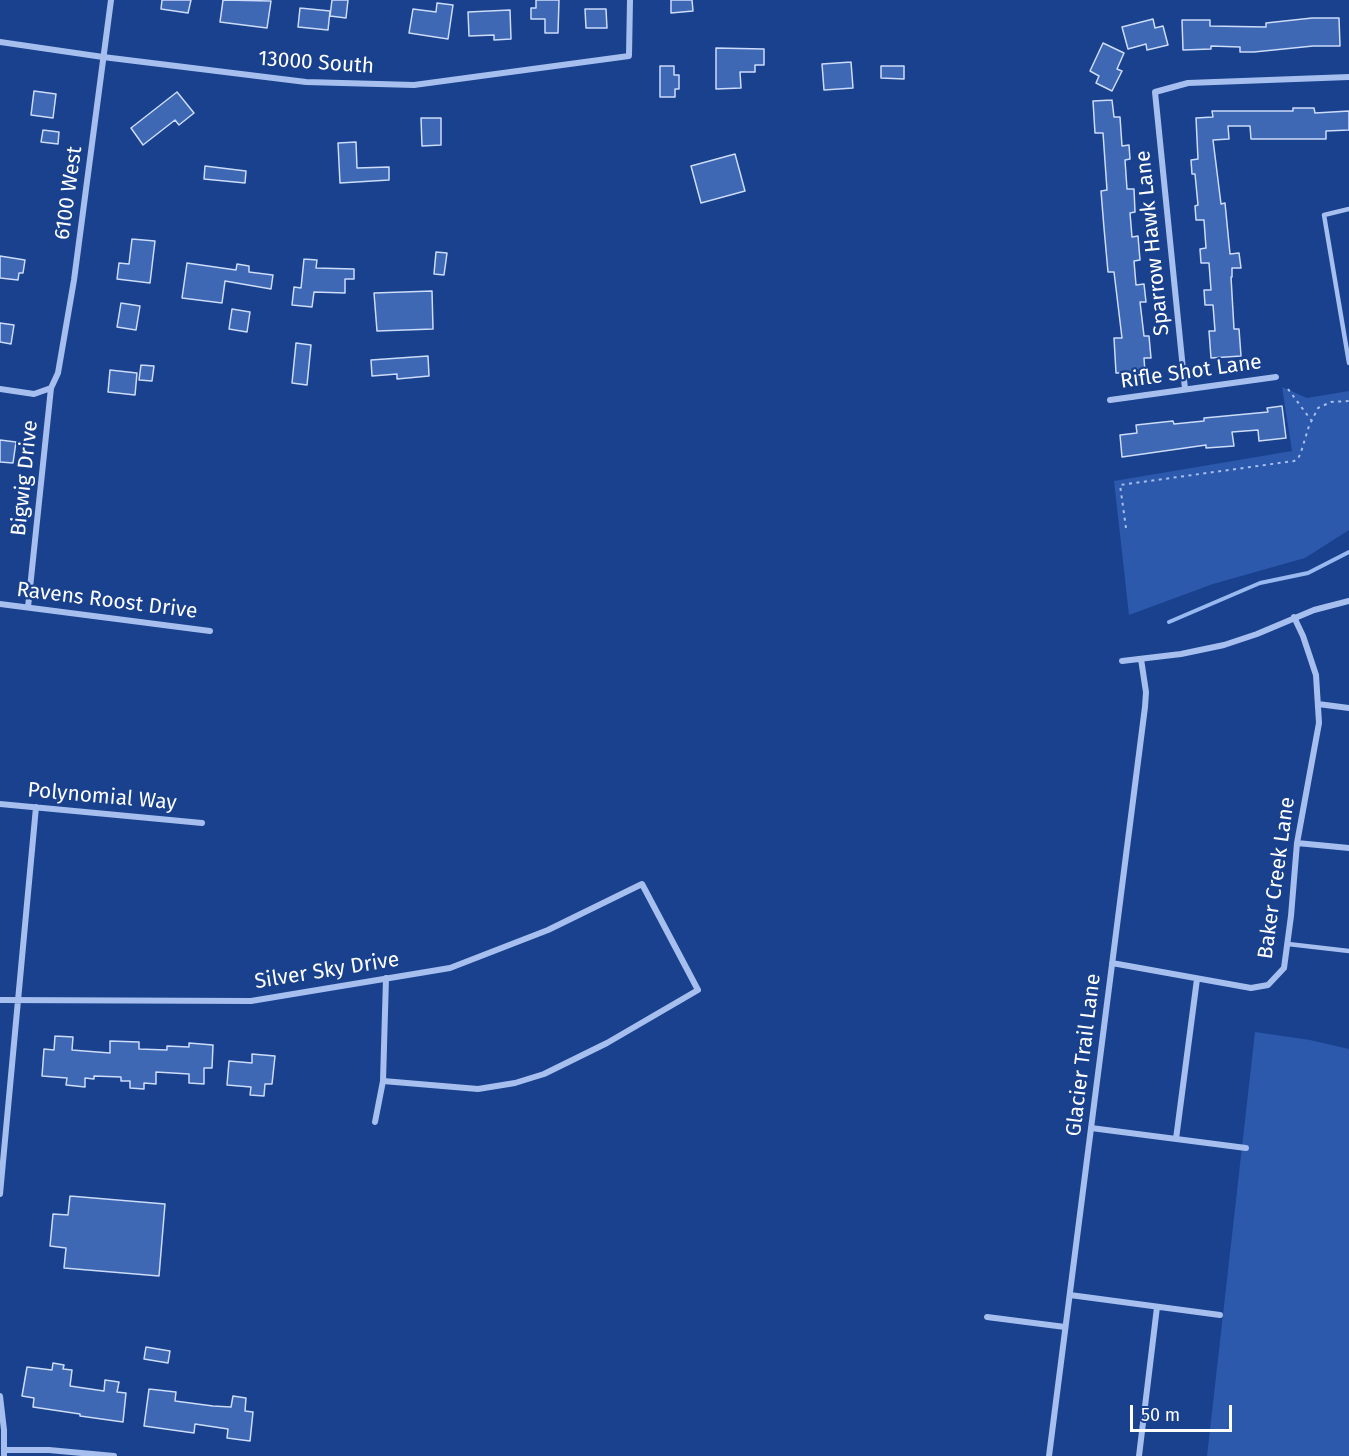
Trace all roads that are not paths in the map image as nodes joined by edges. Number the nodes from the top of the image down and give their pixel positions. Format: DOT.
graph roads {
  1 [pos="111,0"];
  2 [pos="630,0"];
  3 [pos="0,42"];
  4 [pos="103,57"];
  5 [pos="1349,77"];
  6 [pos="1349,209"];
  7 [pos="1349,363"];
  8 [pos="1276,377"];
  9 [pos="51,388"];
  10 [pos="0,389"];
  11 [pos="1185,389"];
  12 [pos="1110,400"];
  13 [pos="1349,601"];
  14 [pos="0,604"];
  15 [pos="28,608"];
  16 [pos="1294,617"];
  17 [pos="210,631"];
  18 [pos="1141,658"];
  19 [pos="1122,661"];
  20 [pos="1318,704"];
  21 [pos="1349,708"];
  22 [pos="0,804"];
  23 [pos="36,807"];
  24 [pos="202,823"];
  25 [pos="1297,843"];
  26 [pos="1349,848"];
  27 [pos="1288,944"];
  28 [pos="1349,951"];
  29 [pos="1112,963"];
  30 [pos="386,978"];
  31 [pos="1197,979"];
  32 [pos="0,1000"];
  33 [pos="19,1001"];
  34 [pos="383,1081"];
  35 [pos="375,1122"];
  36 [pos="1091,1128"];
  37 [pos="1176,1139"];
  38 [pos="1246,1148"];
  39 [pos="0,1194"];
  40 [pos="1070,1295"];
  41 [pos="1157,1307"];
  42 [pos="1220,1315"];
  43 [pos="987,1317"];
  44 [pos="1065,1328"];
  45 [pos="0,1396"];
  46 [pos="4,1453"];
  47 [pos="114,1456"];
  48 [pos="1049,1456"];
  49 [pos="1139,1456"];
  1 -- 4 [label="street, 6100 West"];
  2 -- 4 [label="street, 13000 South"];
  3 -- 4 [label="street, 13000 South"];
  4 -- 9 [label="street, 6100 West"];
  5 -- 11 [label="street, Sparrow Hawk Lane"];
  6 -- 7 [label="lane"];
  8 -- 11 [label="street, Rifle Shot Lane"];
  9 -- 10 [label="street"];
  9 -- 15 [label="street, Bigwig Drive"];
  11 -- 12 [label="street, Rifle Shot Lane"];
  13 -- 16 [label="street"];
  14 -- 15 [label="street, Ravens Roost Drive"];
  15 -- 17 [label="street, Ravens Roost Drive"];
  16 -- 18 [label="street"];
  16 -- 20 [label="street, Baker Creek Lane"];
  18 -- 19 [label="street"];
  18 -- 29 [label="street, Glacier Trail Lane"];
  20 -- 21 [label="street"];
  20 -- 25 [label="street, Baker Creek Lane"];
  22 -- 23 [label="street, Polynomial Way"];
  23 -- 24 [label="street, Polynomial Way"];
  23 -- 33 [label="street"];
  25 -- 26 [label="street"];
  25 -- 27 [label="street, Baker Creek Lane"];
  27 -- 28 [label="lane"];
  27 -- 31 [label="street, Baker Creek Lane"];
  29 -- 31 [label="street, Baker Creek Lane"];
  29 -- 36 [label="street, Glacier Trail Lane"];
  30 -- 33 [label="street, Silver Sky Drive"];
  30 -- 34 [label="street"];
  30 -- 34 [label="street, Silver Sky Drive"];
  31 -- 37 [label="street"];
  32 -- 33 [label="street, Silver Sky Drive"];
  33 -- 39 [label="street"];
  34 -- 35 [label="street"];
  36 -- 37 [label="street"];
  36 -- 40 [label="street, Glacier Trail Lane"];
  37 -- 38 [label="street"];
  40 -- 41 [label="street"];
  40 -- 44 [label="street, Glacier Trail Lane"];
  41 -- 42 [label="street"];
  41 -- 49 [label="street"];
  43 -- 44 [label="street"];
  44 -- 48 [label="street, Glacier Trail Lane"];
  45 -- 46 [label="street"];
  46 -- 47 [label="street"];
}
